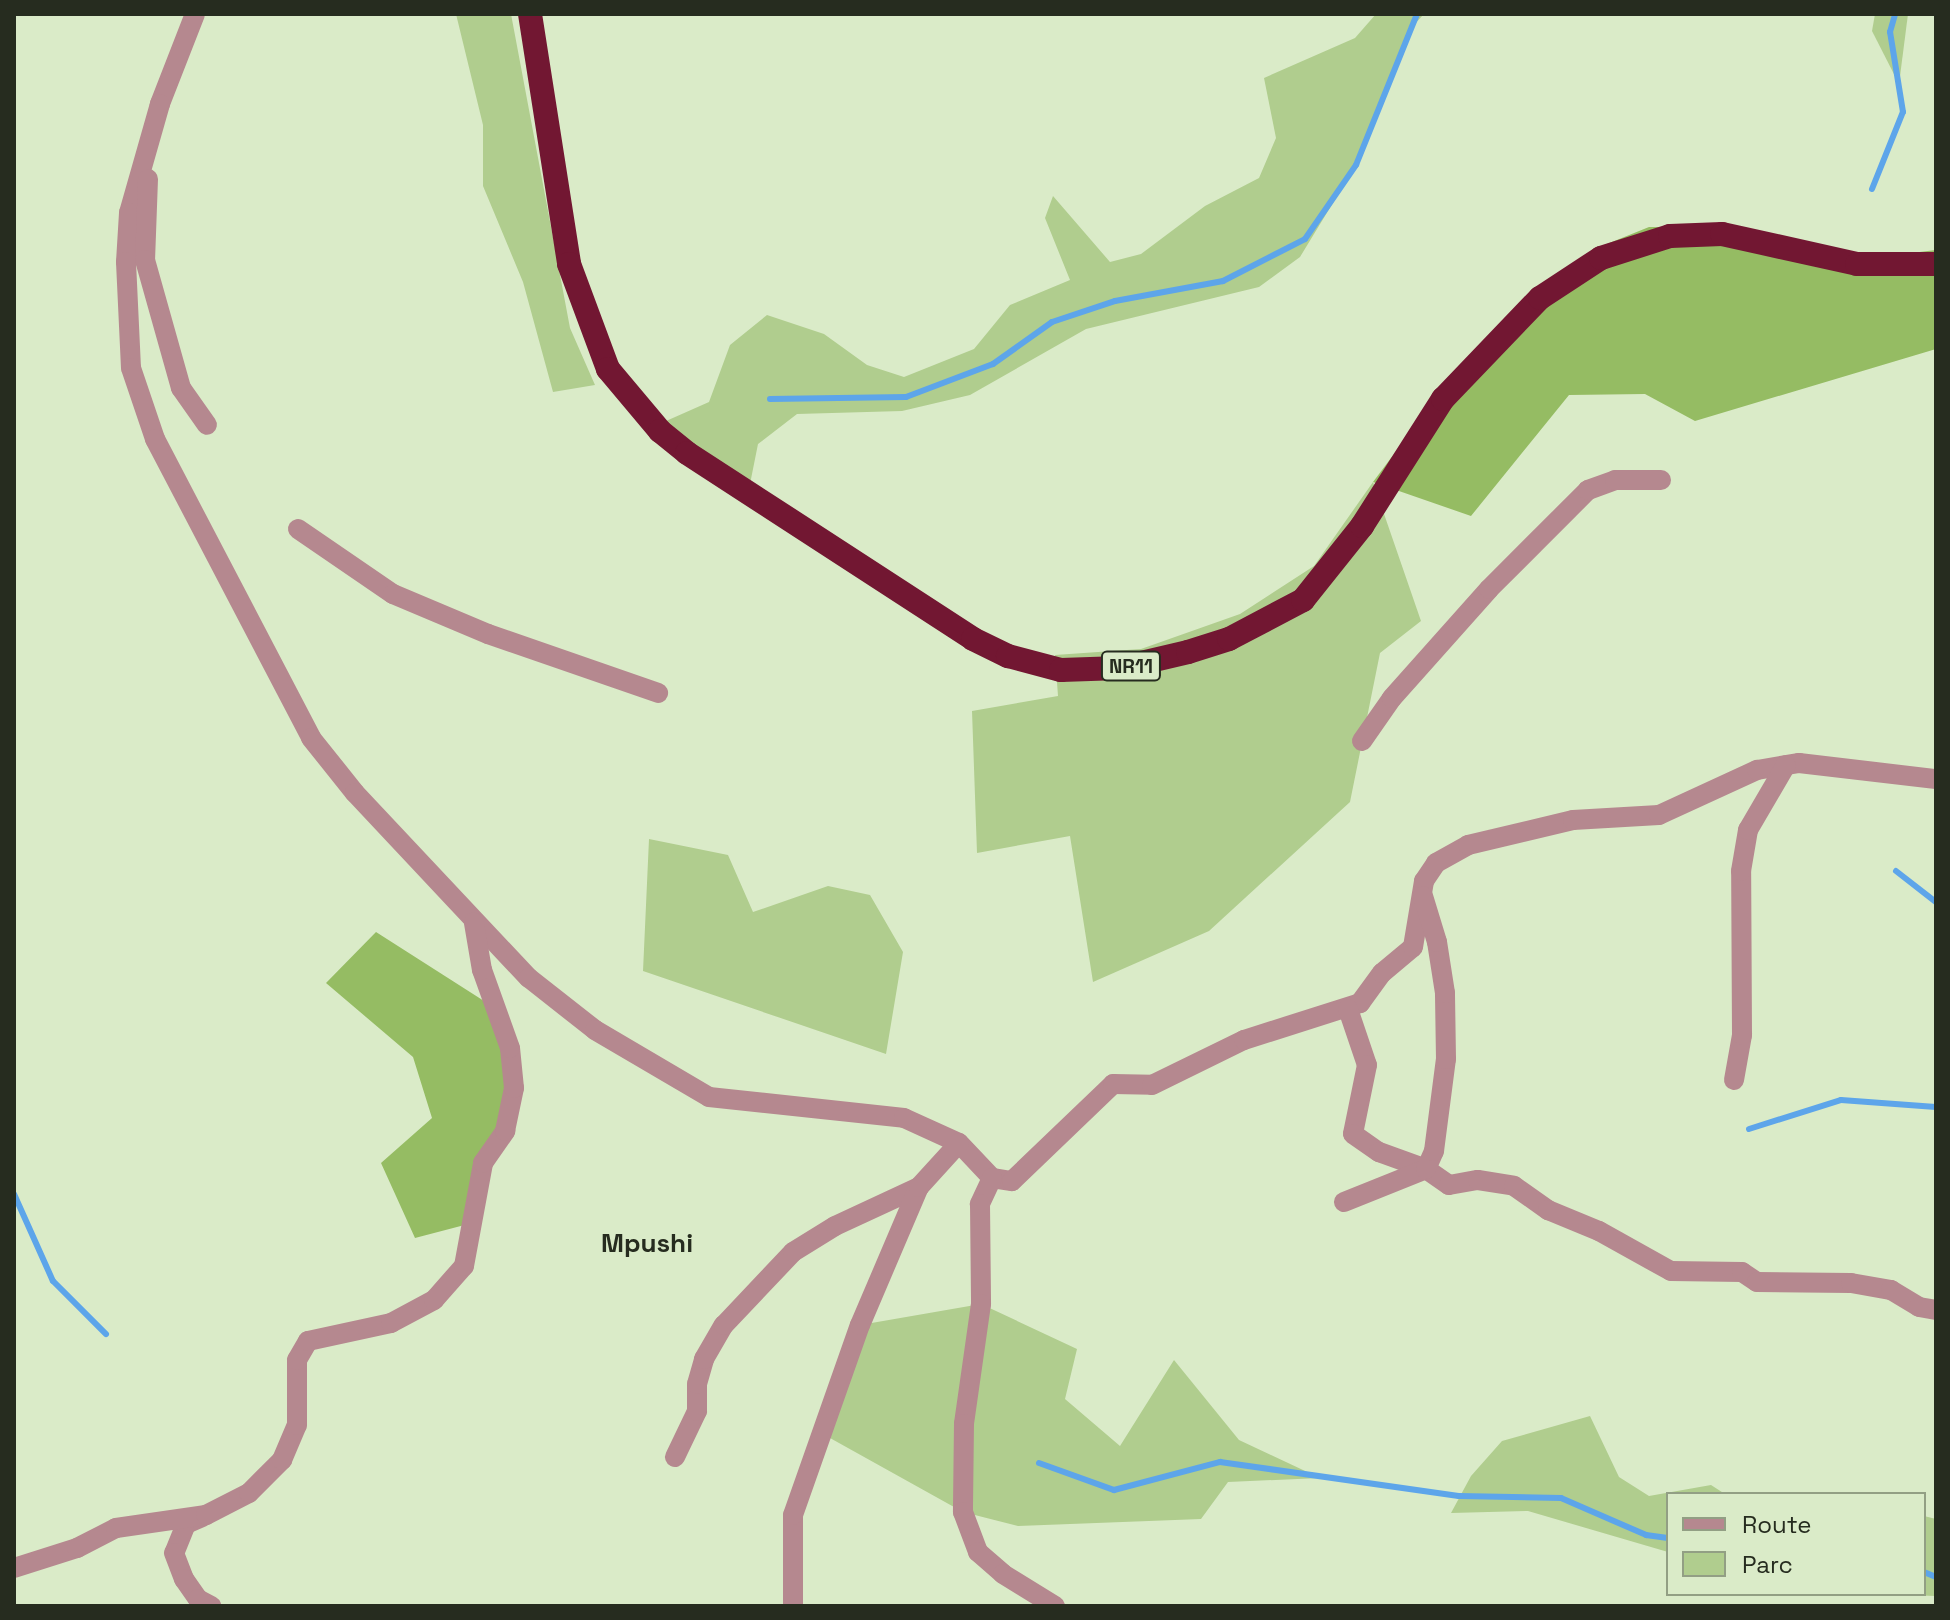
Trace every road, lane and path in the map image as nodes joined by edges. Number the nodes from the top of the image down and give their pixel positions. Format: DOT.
graph roads {
  1 [pos="195,14"];
  2 [pos="530,14"];
  3 [pos="148,155"];
  4 [pos="1936,264"];
  5 [pos="207,425"];
  6 [pos="1661,480"];
  7 [pos="298,529"];
  8 [pos="658,693"];
  9 [pos="1362,741"];
  10 [pos="1786,765"];
  11 [pos="1936,779"];
  12 [pos="1421,892"];
  13 [pos="474,923"];
  14 [pos="1348,1009"];
  15 [pos="1734,1080"];
  16 [pos="959,1143"];
  17 [pos="1426,1169"];
  18 [pos="992,1178"];
  19 [pos="919,1187"];
  20 [pos="1344,1202"];
  21 [pos="1936,1310"];
  22 [pos="675,1457"];
  23 [pos="206,1515"];
  24 [pos="14,1568"];
  25 [pos="211,1606"];
  26 [pos="793,1606"];
  27 [pos="1055,1606"];
  1 -- 3 [label="street"];
  2 -- 4 [label="highway, NR11"];
  3 -- 5 [label="street"];
  3 -- 13 [label="street"];
  6 -- 9 [label="street"];
  7 -- 8 [label="street"];
  10 -- 11 [label="street"];
  10 -- 12 [label="street"];
  10 -- 15 [label="street"];
  12 -- 14 [label="street"];
  12 -- 17 [label="street"];
  13 -- 16 [label="street"];
  13 -- 23 [label="street"];
  14 -- 17 [label="street"];
  14 -- 18 [label="street"];
  16 -- 18 [label="street"];
  16 -- 19 [label="street"];
  17 -- 20 [label="street"];
  17 -- 21 [label="street"];
  18 -- 27 [label="street"];
  19 -- 22 [label="street"];
  19 -- 26 [label="street"];
  23 -- 24 [label="street"];
  23 -- 25 [label="street"];
}
